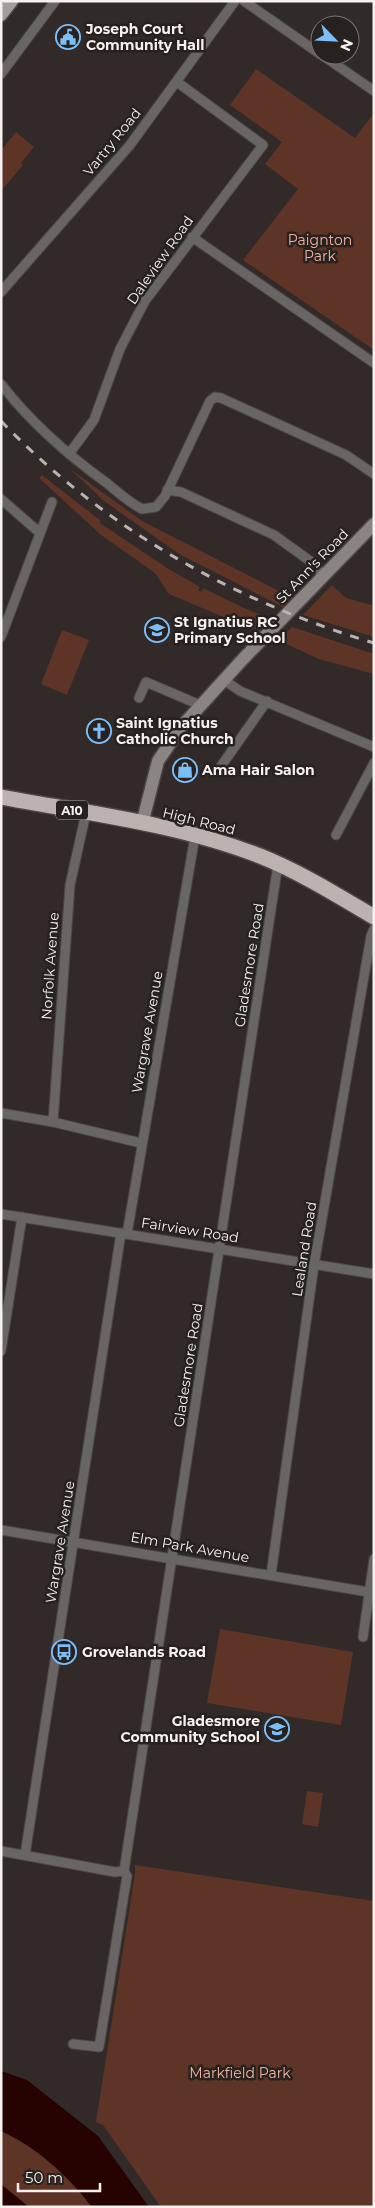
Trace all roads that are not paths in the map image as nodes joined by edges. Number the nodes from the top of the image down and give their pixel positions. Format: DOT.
graph roads {
  1 [pos="12,1"];
  2 [pos="55,1"];
  3 [pos="235,1"];
  4 [pos="244,1"];
  5 [pos="1,15"];
  6 [pos="310,46"];
  7 [pos="337,65"];
  8 [pos="1,74"];
  9 [pos="177,82"];
  10 [pos="374,91"];
  11 [pos="192,237"];
  12 [pos="1,292"];
  13 [pos="374,363"];
  14 [pos="1,384"];
  15 [pos="69,454"];
  16 [pos="374,474"];
  17 [pos="167,490"];
  18 [pos="1,499"];
  19 [pos="52,502"];
  20 [pos="374,524"];
  21 [pos="40,533"];
  22 [pos="324,576"];
  23 [pos="1,637"];
  24 [pos="224,680"];
  25 [pos="139,698"];
  26 [pos="267,701"];
  27 [pos="200,705"];
  28 [pos="374,747"];
  29 [pos="374,763"];
  30 [pos="219,769"];
  31 [pos="1,797"];
  32 [pos="86,813"];
  33 [pos="142,824"];
  34 [pos="336,835"];
  35 [pos="196,836"];
  36 [pos="278,864"];
  37 [pos="374,917"];
  38 [pos="374,929"];
  39 [pos="1,1113"];
  40 [pos="53,1122"];
  41 [pos="141,1143"];
  42 [pos="1,1214"];
  43 [pos="22,1217"];
  44 [pos="124,1233"];
  45 [pos="220,1248"];
  46 [pos="314,1265"];
  47 [pos="374,1274"];
  48 [pos="1,1352"];
  49 [pos="1,1530"];
  50 [pos="74,1542"];
  51 [pos="173,1558"];
  52 [pos="374,1558"];
  53 [pos="270,1575"];
  54 [pos="371,1592"];
  55 [pos="363,1637"];
  56 [pos="1,1851"];
  57 [pos="26,1855"];
  58 [pos="124,1871"];
  59 [pos="73,2044"];
  1 -- 5 [label="main road"];
  2 -- 8 [label="street"];
  3 -- 9 [label="street, Vartry Road"];
  4 -- 6 [label="street"];
  7 -- 10 [label="street"];
  9 -- 11 [label="street, Daleview Road"];
  9 -- 12 [label="street, Vartry Road"];
  11 -- 13 [label="street"];
  11 -- 15 [label="street, Daleview Road"];
  14 -- 15 [label="street"];
  15 -- 17 [label="street"];
  16 -- 17 [label="street"];
  17 -- 22 [label="street"];
  18 -- 21 [label="street"];
  19 -- 21 [label="street"];
  20 -- 22 [label="main road, St Ann's Road"];
  21 -- 23 [label="street"];
  22 -- 24 [label="main road, St Ann's Road"];
  24 -- 26 [label="street"];
  24 -- 27 [label="main road, St Ann's Road"];
  25 -- 27 [label="street"];
  26 -- 28 [label="street"];
  26 -- 30 [label="street"];
  27 -- 33 [label="main road, St Ann's Road"];
  29 -- 34 [label="street"];
  31 -- 32 [label="highway, High Road / A10"];
  32 -- 33 [label="highway, High Road / A10"];
  32 -- 40 [label="street, Norfolk Avenue"];
  33 -- 35 [label="highway, High Road / A10"];
  35 -- 36 [label="highway, High Road / A10"];
  35 -- 41 [label="street, Wargrave Avenue"];
  36 -- 37 [label="highway, High Road / A10"];
  36 -- 45 [label="street, Gladesmore Road"];
  38 -- 46 [label="street, Lealand Road"];
  39 -- 40 [label="street"];
  40 -- 41 [label="street"];
  41 -- 44 [label="street, Wargrave Avenue"];
  42 -- 43 [label="street, Fairview Road"];
  43 -- 44 [label="street, Fairview Road"];
  43 -- 48 [label="street"];
  44 -- 45 [label="street, Fairview Road"];
  44 -- 50 [label="street, Wargrave Avenue"];
  45 -- 46 [label="street, Fairview Road"];
  45 -- 51 [label="street, Gladesmore Road"];
  46 -- 47 [label="street, Fairview Road"];
  46 -- 53 [label="street, Lealand Road"];
  49 -- 50 [label="street, Elm Park Avenue"];
  50 -- 51 [label="street, Elm Park Avenue"];
  50 -- 57 [label="street, Wargrave Avenue"];
  51 -- 53 [label="street, Elm Park Avenue"];
  51 -- 58 [label="street, Gladesmore Road"];
  52 -- 54 [label="street"];
  53 -- 54 [label="street, Elm Park Avenue"];
  54 -- 55 [label="street"];
  56 -- 57 [label="street"];
  57 -- 58 [label="street"];
  58 -- 59 [label="street, Gladesmore Road"];
}
